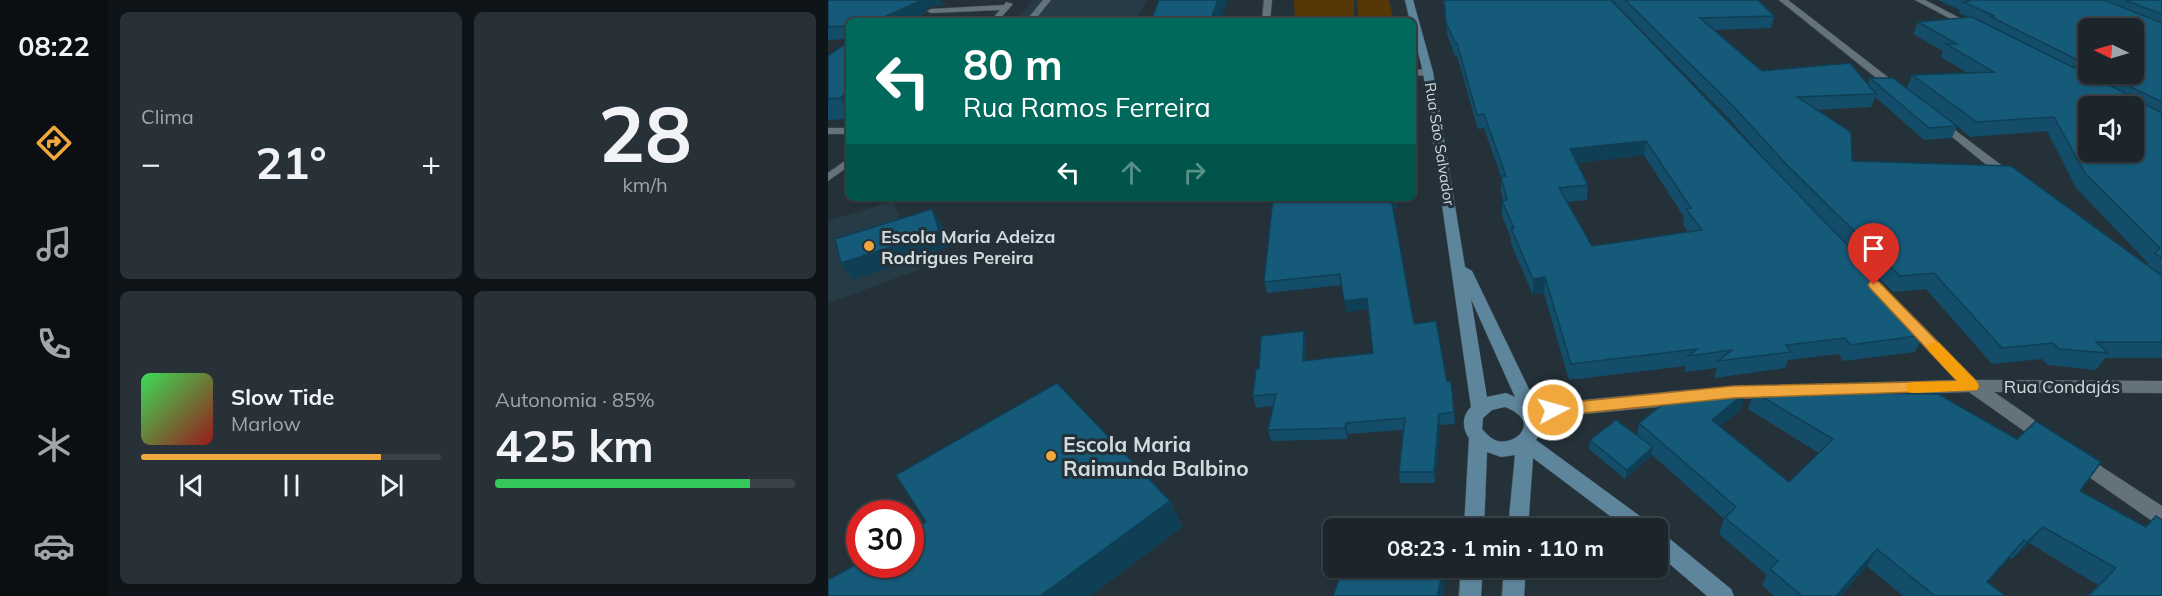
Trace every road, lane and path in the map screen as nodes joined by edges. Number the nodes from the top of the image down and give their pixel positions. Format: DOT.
graph roads {
  1 [pos="1047,0"];
  2 [pos="1268,0"];
  3 [pos="1409,0"];
  4 [pos="1783,0"];
  5 [pos="1919,0"];
  6 [pos="1009,3"];
  7 [pos="931,11"];
  8 [pos="996,18"];
  9 [pos="1032,18"];
  10 [pos="1266,18"];
  11 [pos="1414,18"];
  12 [pos="1416,27"];
  13 [pos="1986,33"];
  14 [pos="1428,72"];
  15 [pos="1416,73"];
  16 [pos="1911,99"];
  17 [pos="1929,114"];
  18 [pos="828,131"];
  19 [pos="846,131"];
  20 [pos="846,163"];
  21 [pos="828,178"];
  22 [pos="2021,186"];
  23 [pos="1457,255"];
  24 [pos="1899,310"];
  25 [pos="1972,386"];
  26 [pos="2162,387"];
  27 [pos="1480,408"];
  28 [pos="1531,412"];
  29 [pos="1478,438"];
  30 [pos="1525,442"];
  31 [pos="2162,517"];
  32 [pos="1474,518"];
  33 [pos="1519,518"];
  34 [pos="1629,518"];
  35 [pos="1668,550"];
  36 [pos="1471,578"];
  37 [pos="1514,578"];
  38 [pos="1470,596"];
  39 [pos="1513,596"];
  40 [pos="1723,596"];
  1 -- 9 [label="lane"];
  2 -- 10 [label="street"];
  3 -- 11 [label="street, Rua São Salvador"];
  4 -- 16 [label="street"];
  5 -- 13 [label="street"];
  6 -- 7 [label="lane"];
  6 -- 8 [label="lane"];
  12 -- 14 [label="street, Rua São Salvador"];
  14 -- 15 [label="street"];
  14 -- 23 [label="street, Rua São Salvador"];
  17 -- 22 [label="street"];
  18 -- 19 [label="lane"];
  20 -- 21 [label="lane"];
  23 -- 27 [label="street, Rua São Salvador"];
  23 -- 28 [label="street"];
  24 -- 25 [label="street"];
  25 -- 26 [label="street, Rua Condajás"];
  25 -- 28 [label="street, Rua Condajás"];
  25 -- 31 [label="street"];
  27 -- 28 [label="street"];
  27 -- 29 [label="street"];
  28 -- 30 [label="street"];
  29 -- 30 [label="street"];
  29 -- 32 [label="street"];
  30 -- 33 [label="street"];
  30 -- 34 [label="street"];
  35 -- 40 [label="street"];
  36 -- 38 [label="street"];
  37 -- 39 [label="street"];
}
